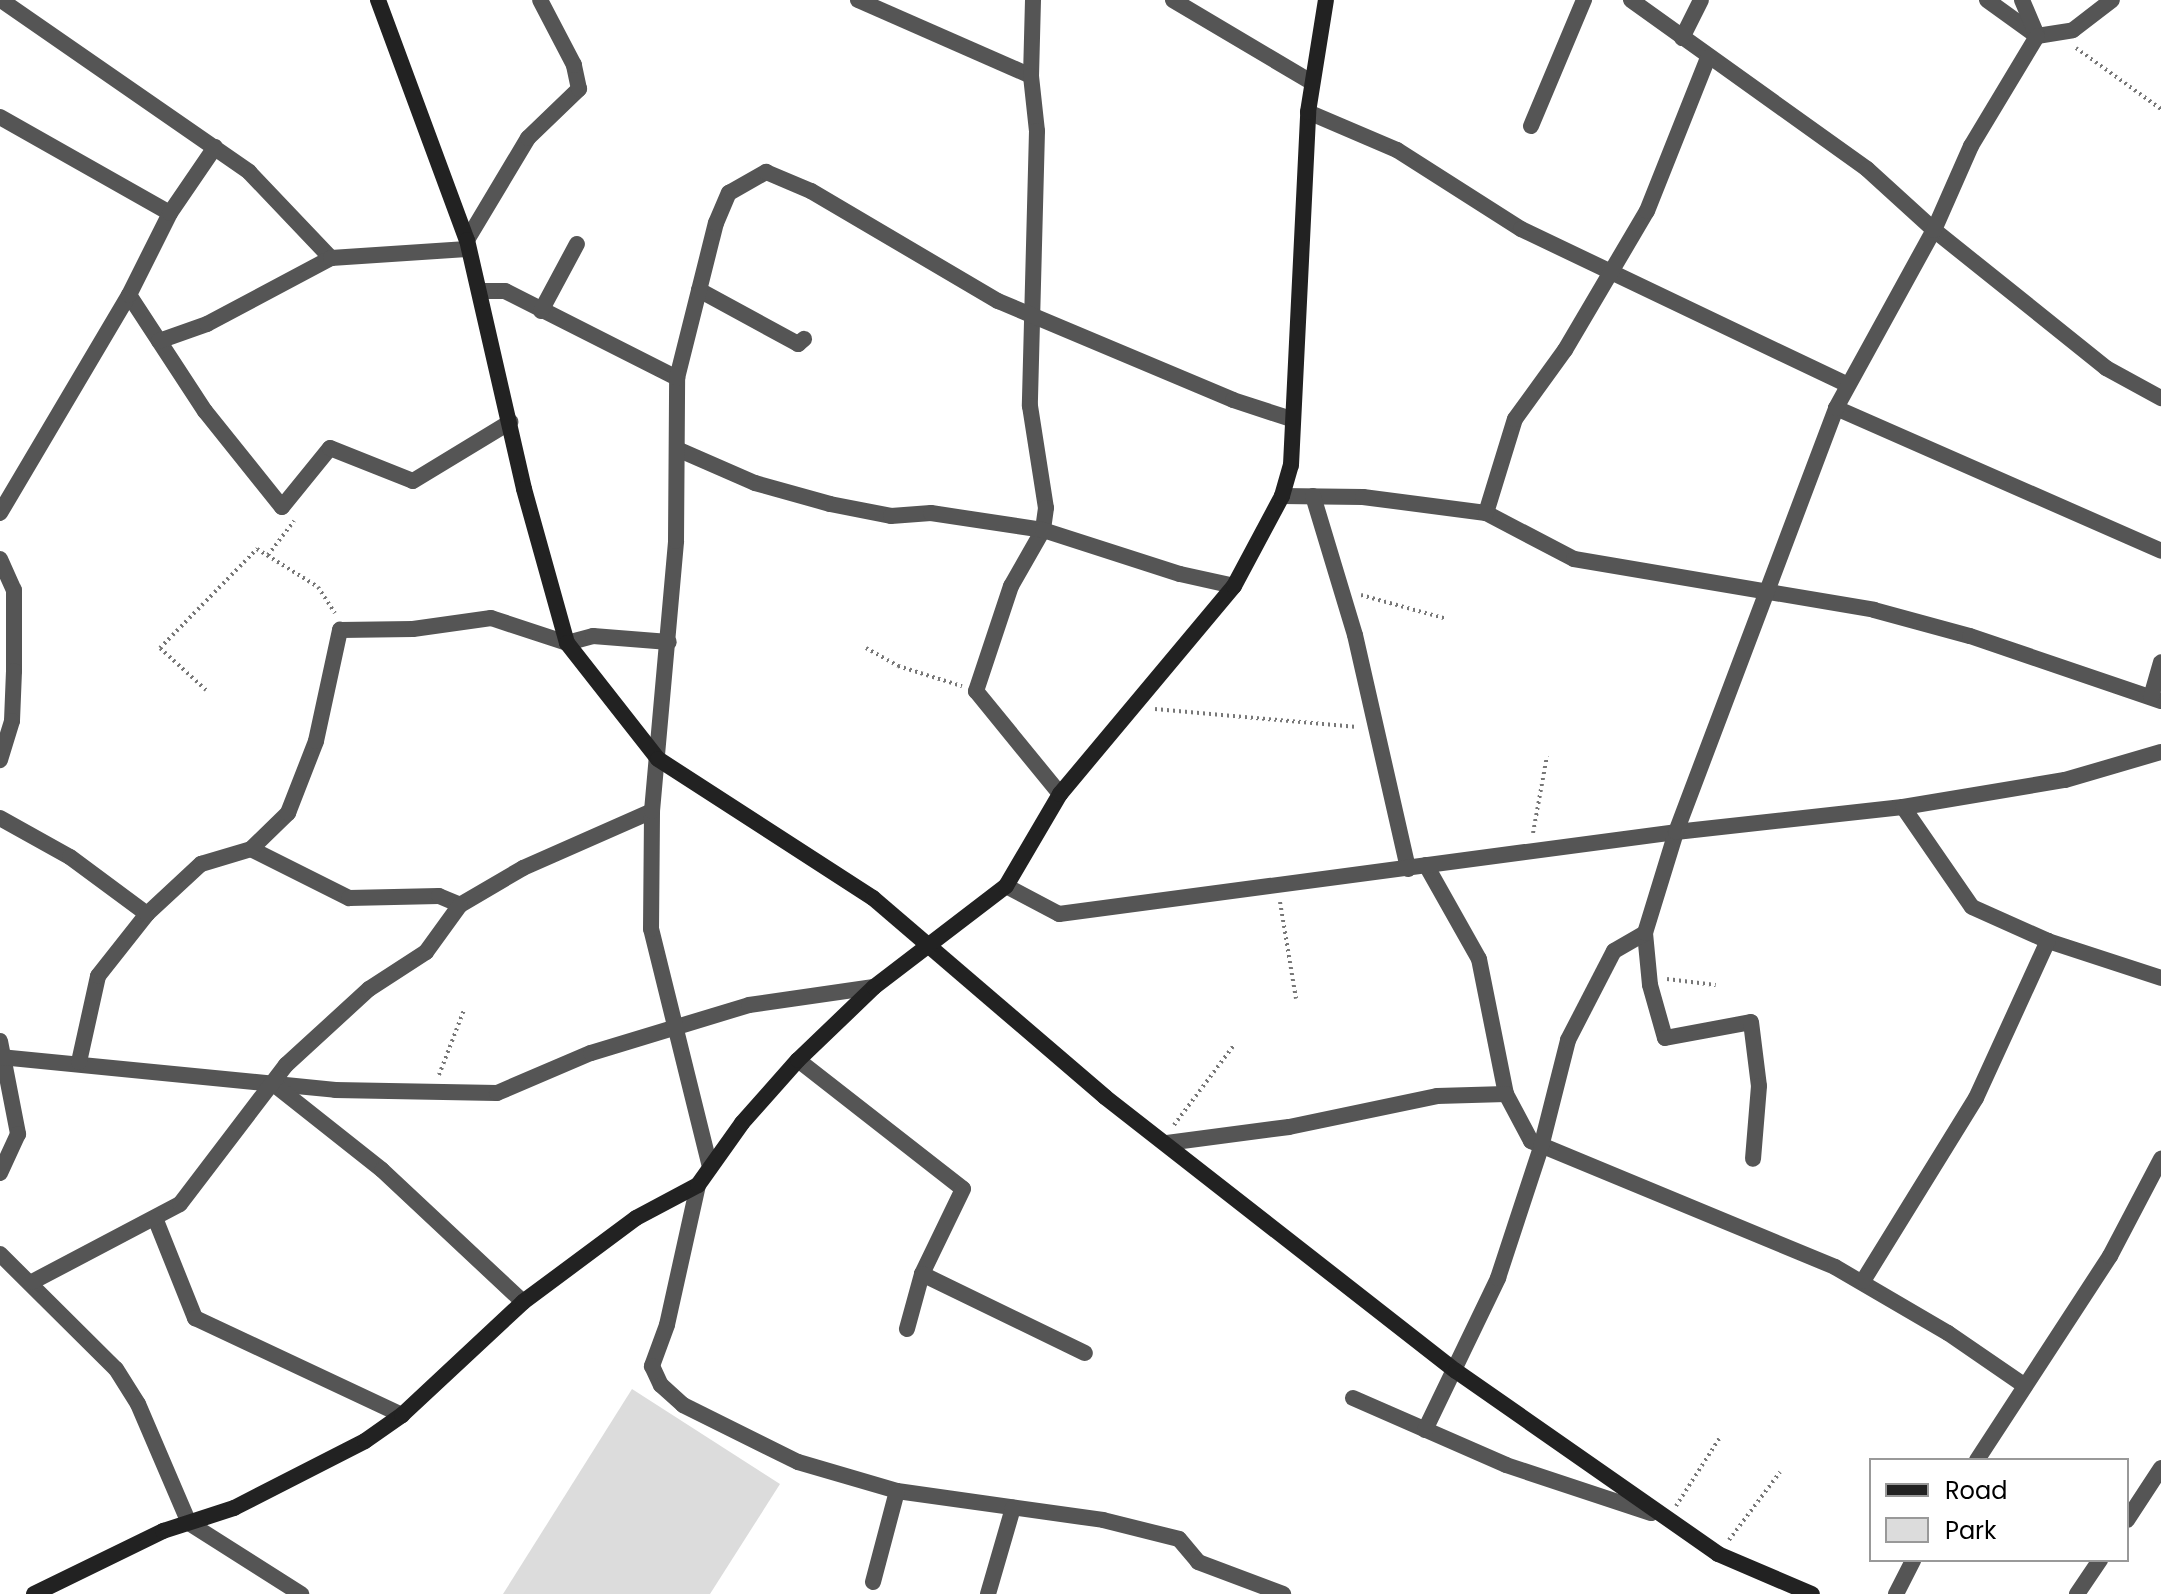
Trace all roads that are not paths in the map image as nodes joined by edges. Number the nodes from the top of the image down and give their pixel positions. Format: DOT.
graph roads {
  1 [pos="1,0"];
  2 [pos="378,0"];
  3 [pos="540,0"];
  4 [pos="858,0"];
  5 [pos="1033,0"];
  6 [pos="1173,0"];
  7 [pos="1326,0"];
  8 [pos="1584,0"];
  9 [pos="1631,0"];
  10 [pos="1701,0"];
  11 [pos="1987,0"];
  12 [pos="2022,0"];
  13 [pos="2112,0"];
  14 [pos="2037,36"];
  15 [pos="1682,38"];
  16 [pos="1708,58"];
  17 [pos="1031,76"];
  18 [pos="1311,82"];
  19 [pos="1308,112"];
  20 [pos="0,117"];
  21 [pos="1531,126"];
  22 [pos="215,147"];
  23 [pos="170,213"];
  24 [pos="1934,230"];
  25 [pos="577,244"];
  26 [pos="467,245"];
  27 [pos="331,258"];
  28 [pos="1612,271"];
  29 [pos="699,290"];
  30 [pos="480,291"];
  31 [pos="129,295"];
  32 [pos="541,311"];
  33 [pos="1031,314"];
  34 [pos="804,339"];
  35 [pos="159,341"];
  36 [pos="677,378"];
  37 [pos="1848,385"];
  38 [pos="2161,398"];
  39 [pos="1836,408"];
  40 [pos="1291,419"];
  41 [pos="510,422"];
  42 [pos="677,449"];
  43 [pos="1282,496"];
  44 [pos="1313,496"];
  45 [pos="0,513"];
  46 [pos="1486,513"];
  47 [pos="1043,530"];
  48 [pos="2161,551"];
  49 [pos="0,559"];
  50 [pos="1234,586"];
  51 [pos="1764,594"];
  52 [pos="669,642"];
  53 [pos="567,643"];
  54 [pos="2161,662"];
  55 [pos="2156,699"];
  56 [pos="2161,752"];
  57 [pos="658,759"];
  58 [pos="0,760"];
  59 [pos="1060,794"];
  60 [pos="1903,807"];
  61 [pos="652,811"];
  62 [pos="0,818"];
  63 [pos="1676,832"];
  64 [pos="251,849"];
  65 [pos="1426,865"];
  66 [pos="1408,869"];
  67 [pos="1006,886"];
  68 [pos="460,905"];
  69 [pos="147,914"];
  70 [pos="1645,933"];
  71 [pos="2048,941"];
  72 [pos="932,947"];
  73 [pos="2161,978"];
  74 [pos="874,987"];
  75 [pos="679,1029"];
  76 [pos="2,1052"];
  77 [pos="798,1060"];
  78 [pos="79,1062"];
  79 [pos="275,1085"];
  80 [pos="1506,1094"];
  81 [pos="1165,1142"];
  82 [pos="1541,1147"];
  83 [pos="1753,1159"];
  84 [pos="2161,1159"];
  85 [pos="710,1167"];
  86 [pos="0,1173"];
  87 [pos="698,1185"];
  88 [pos="155,1218"];
  89 [pos="0,1254"];
  90 [pos="922,1274"];
  91 [pos="1863,1281"];
  92 [pos="32,1282"];
  93 [pos="523,1302"];
  94 [pos="907,1329"];
  95 [pos="1085,1353"];
  96 [pos="1456,1371"];
  97 [pos="2025,1386"];
  98 [pos="1353,1398"];
  99 [pos="402,1415"];
  100 [pos="1425,1430"];
  101 [pos="1978,1458"];
  102 [pos="2161,1468"];
  103 [pos="897,1491"];
  104 [pos="1013,1508"];
  105 [pos="1659,1517"];
  106 [pos="2129,1517"];
  107 [pos="189,1523"];
  108 [pos="1912,1562"];
  109 [pos="2099,1562"];
  110 [pos="873,1582"];
  111 [pos="34,1594"];
  112 [pos="301,1594"];
  113 [pos="988,1594"];
  114 [pos="1283,1594"];
  115 [pos="1812,1594"];
  116 [pos="1896,1594"];
  117 [pos="2077,1594"];
  1 -- 22 [label="street"];
  2 -- 26 [label="street"];
  3 -- 26 [label="street"];
  4 -- 17 [label="street"];
  5 -- 17 [label="street"];
  6 -- 18 [label="street"];
  7 -- 18 [label="street"];
  8 -- 21 [label="street"];
  9 -- 15 [label="street"];
  10 -- 15 [label="street"];
  11 -- 14 [label="street"];
  12 -- 14 [label="street"];
  13 -- 14 [label="street"];
  14 -- 24 [label="street"];
  15 -- 16 [label="street"];
  16 -- 24 [label="street"];
  16 -- 28 [label="street"];
  17 -- 33 [label="street"];
  18 -- 19 [label="street"];
  19 -- 28 [label="street"];
  19 -- 40 [label="street"];
  20 -- 23 [label="street"];
  22 -- 23 [label="street"];
  22 -- 27 [label="street"];
  23 -- 31 [label="street"];
  24 -- 37 [label="street"];
  24 -- 38 [label="street"];
  25 -- 32 [label="street"];
  26 -- 27 [label="street"];
  26 -- 30 [label="street"];
  27 -- 35 [label="street"];
  28 -- 37 [label="street"];
  28 -- 46 [label="street"];
  29 -- 33 [label="street"];
  29 -- 34 [label="street"];
  29 -- 36 [label="street"];
  30 -- 32 [label="street"];
  30 -- 41 [label="street"];
  31 -- 35 [label="street"];
  31 -- 45 [label="street"];
  32 -- 36 [label="street"];
  33 -- 40 [label="street"];
  33 -- 47 [label="street"];
  35 -- 41 [label="street"];
  36 -- 42 [label="street"];
  37 -- 39 [label="street"];
  39 -- 48 [label="street"];
  39 -- 51 [label="street"];
  40 -- 43 [label="street"];
  41 -- 53 [label="street"];
  42 -- 47 [label="street"];
  42 -- 52 [label="street"];
  43 -- 44 [label="street"];
  43 -- 50 [label="street"];
  44 -- 46 [label="street"];
  44 -- 66 [label="street"];
  46 -- 51 [label="street"];
  47 -- 50 [label="street"];
  47 -- 59 [label="street"];
  49 -- 58 [label="street"];
  50 -- 59 [label="street"];
  51 -- 55 [label="street"];
  51 -- 63 [label="street"];
  52 -- 53 [label="street"];
  52 -- 57 [label="street"];
  53 -- 57 [label="street"];
  53 -- 64 [label="street"];
  54 -- 55 [label="street"];
  56 -- 60 [label="street"];
  57 -- 61 [label="street"];
  57 -- 72 [label="street"];
  59 -- 67 [label="street"];
  60 -- 63 [label="street"];
  60 -- 71 [label="street"];
  61 -- 68 [label="street"];
  61 -- 75 [label="street"];
  62 -- 69 [label="street"];
  63 -- 65 [label="street"];
  63 -- 70 [label="street"];
  64 -- 68 [label="street"];
  64 -- 69 [label="street"];
  65 -- 66 [label="street"];
  65 -- 80 [label="street"];
  66 -- 67 [label="street"];
  67 -- 72 [label="street"];
  68 -- 79 [label="street"];
  69 -- 78 [label="street"];
  70 -- 82 [label="street"];
  70 -- 83 [label="street"];
  71 -- 73 [label="street"];
  71 -- 91 [label="street"];
  72 -- 74 [label="street"];
  72 -- 81 [label="street"];
  74 -- 75 [label="street"];
  74 -- 77 [label="street"];
  75 -- 79 [label="street"];
  75 -- 85 [label="street"];
  76 -- 78 [label="street"];
  76 -- 86 [label="street"];
  77 -- 85 [label="street"];
  77 -- 90 [label="street"];
  78 -- 79 [label="street"];
  79 -- 88 [label="street"];
  79 -- 93 [label="street"];
  80 -- 81 [label="street"];
  80 -- 82 [label="street"];
  81 -- 96 [label="street"];
  82 -- 91 [label="street"];
  82 -- 96 [label="street"];
  84 -- 97 [label="street"];
  85 -- 87 [label="street"];
  87 -- 93 [label="street"];
  87 -- 103 [label="street"];
  88 -- 92 [label="street"];
  88 -- 99 [label="street"];
  89 -- 92 [label="street"];
  90 -- 94 [label="street"];
  90 -- 95 [label="street"];
  91 -- 97 [label="street"];
  92 -- 107 [label="street"];
  93 -- 99 [label="street"];
  96 -- 100 [label="street"];
  96 -- 105 [label="street"];
  97 -- 101 [label="street"];
  98 -- 100 [label="street"];
  99 -- 107 [label="street"];
  100 -- 105 [label="street"];
  102 -- 106 [label="street"];
  103 -- 104 [label="street"];
  103 -- 110 [label="street"];
  104 -- 113 [label="street"];
  104 -- 114 [label="street"];
  105 -- 115 [label="street"];
  107 -- 111 [label="street"];
  107 -- 112 [label="street"];
  108 -- 116 [label="street"];
  109 -- 117 [label="street"];
}
